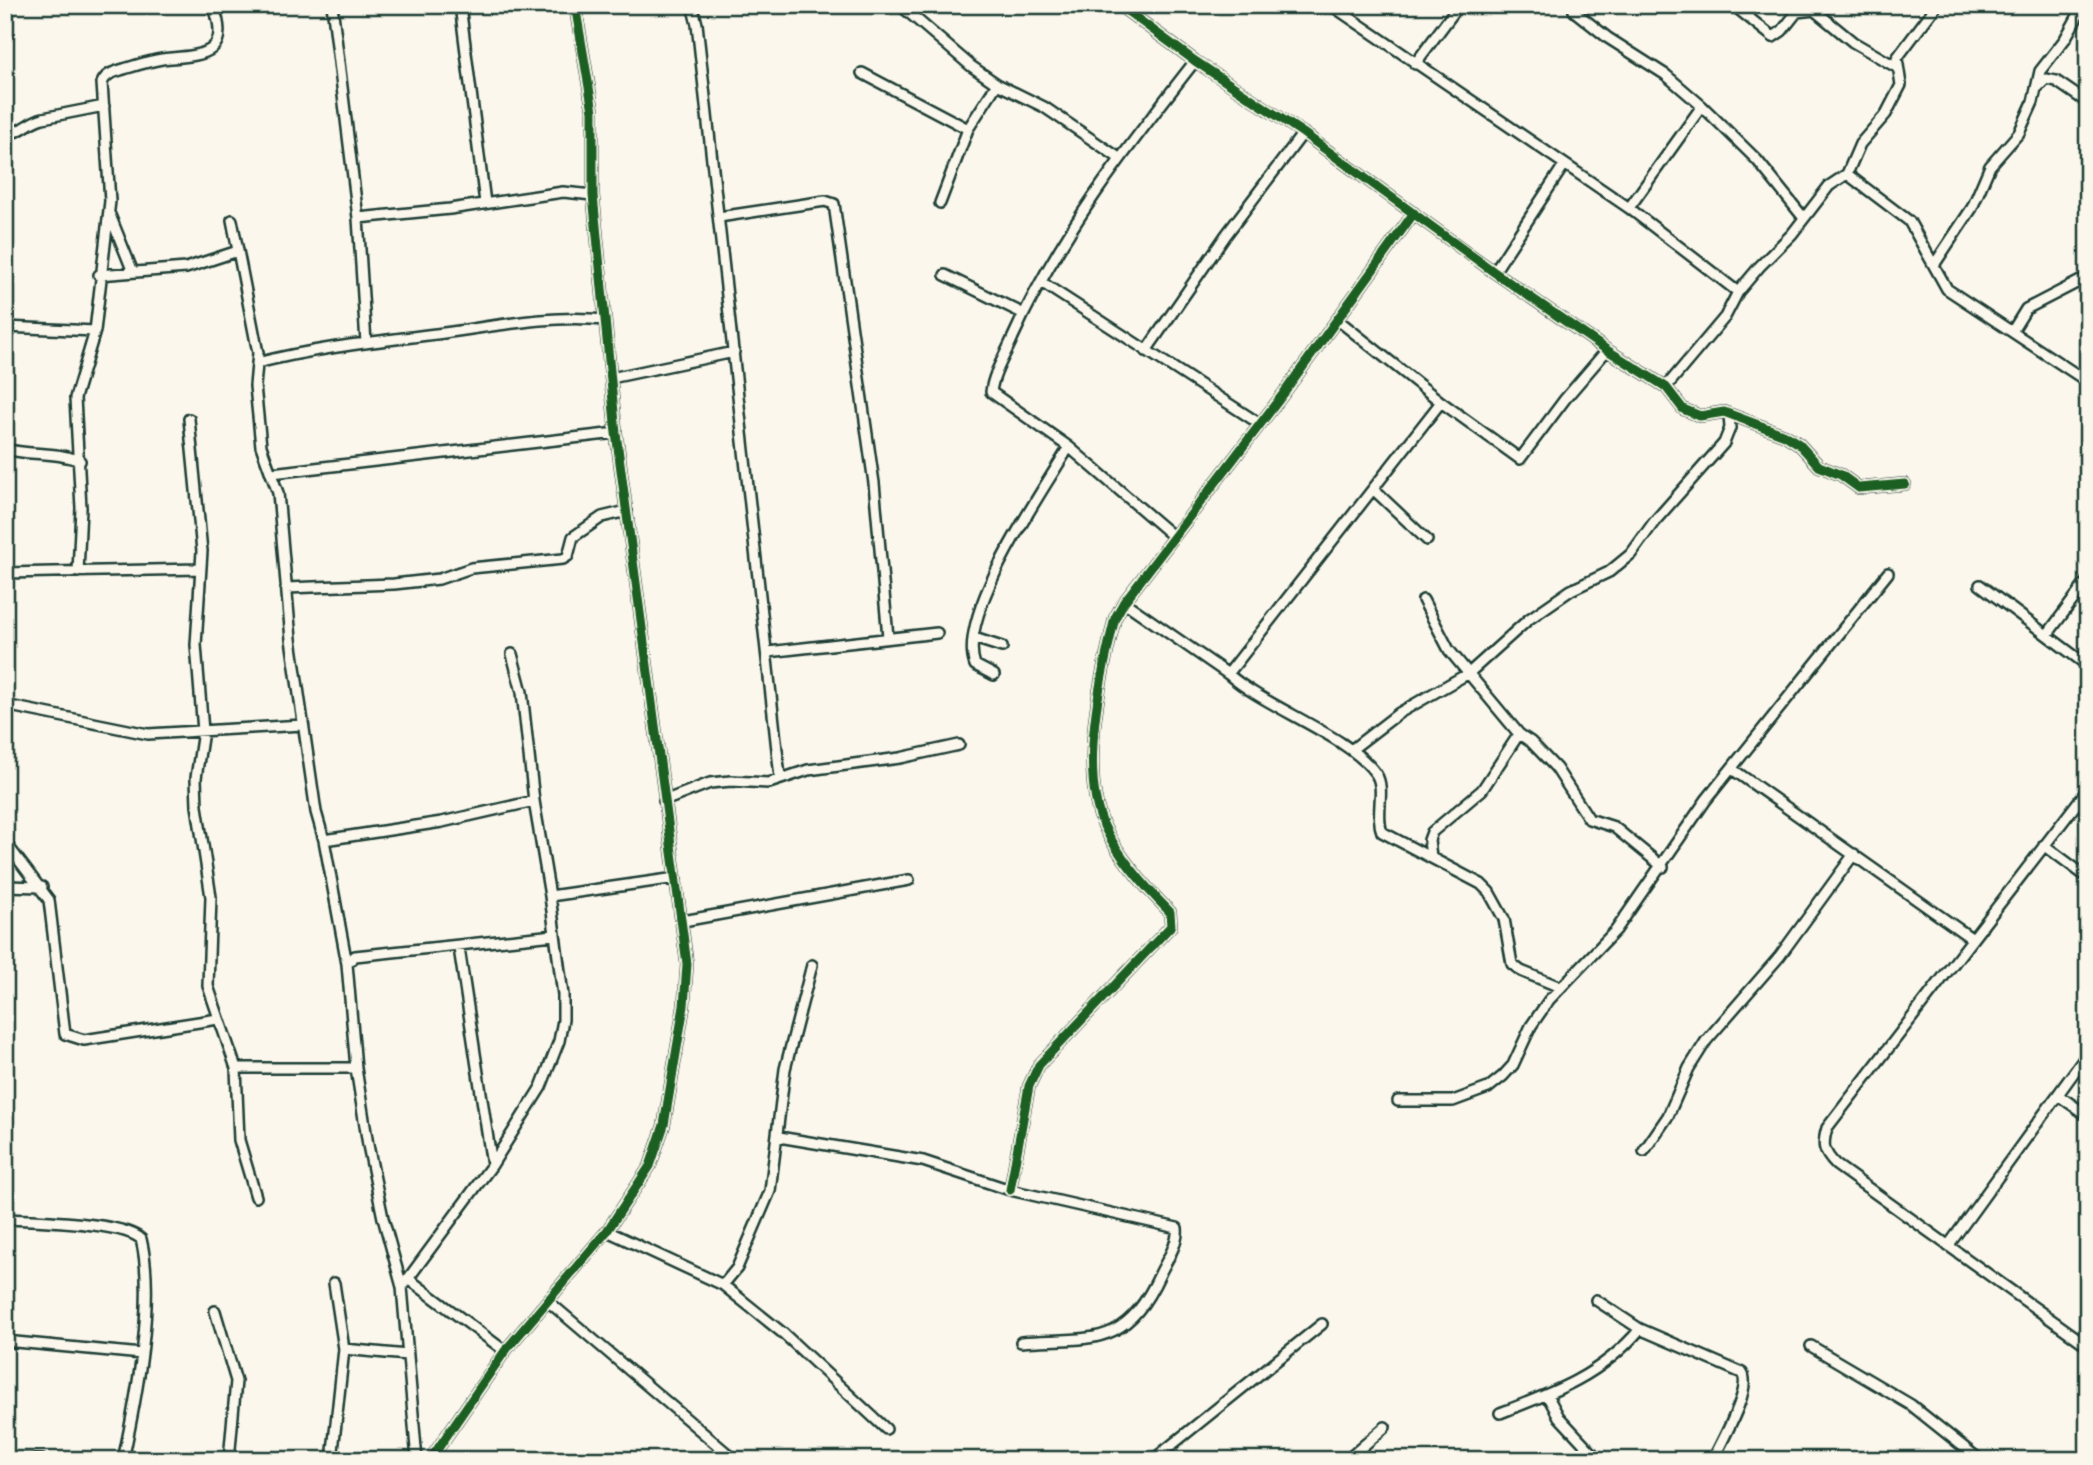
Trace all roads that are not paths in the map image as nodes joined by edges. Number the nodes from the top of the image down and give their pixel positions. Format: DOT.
graph roads {
  1 [pos="213,5"];
  2 [pos="332,5"];
  3 [pos="460,5"];
  4 [pos="575,5"];
  5 [pos="692,5"];
  6 [pos="900,5"];
  7 [pos="1119,5"];
  8 [pos="1331,5"];
  9 [pos="1459,5"];
  10 [pos="1733,5"];
  11 [pos="1937,5"];
  12 [pos="2084,5"];
  13 [pos="1574,10"];
  14 [pos="1195,61"];
  15 [pos="1415,64"];
  16 [pos="1898,68"];
  17 [pos="862,73"];
  18 [pos="997,84"];
  19 [pos="2038,87"];
  20 [pos="2088,103"];
  21 [pos="104,106"];
  22 [pos="1702,106"];
  23 [pos="968,129"];
  24 [pos="1303,133"];
  25 [pos="5,134"];
  26 [pos="1119,158"];
  27 [pos="1564,165"];
  28 [pos="1847,174"];
  29 [pos="593,195"];
  30 [pos="485,203"];
  31 [pos="940,203"];
  32 [pos="1629,208"];
  33 [pos="109,213"];
  34 [pos="1413,213"];
  35 [pos="719,216"];
  36 [pos="1803,217"];
  37 [pos="358,218"];
  38 [pos="232,220"];
  39 [pos="238,251"];
  40 [pos="1934,265"];
  41 [pos="133,272"];
  42 [pos="1494,272"];
  43 [pos="99,275"];
  44 [pos="945,275"];
  45 [pos="2088,278"];
  46 [pos="1041,282"];
  47 [pos="1738,292"];
  48 [pos="1024,314"];
  49 [pos="605,320"];
  50 [pos="1338,320"];
  51 [pos="5,327"];
  52 [pos="2013,330"];
  53 [pos="95,331"];
  54 [pos="366,343"];
  55 [pos="1607,350"];
  56 [pos="1146,351"];
  57 [pos="734,352"];
  58 [pos="257,363"];
  59 [pos="611,377"];
  60 [pos="2088,382"];
  61 [pos="1666,387"];
  62 [pos="1441,402"];
  63 [pos="1729,414"];
  64 [pos="189,419"];
  65 [pos="1261,424"];
  66 [pos="616,433"];
  67 [pos="1069,447"];
  68 [pos="5,449"];
  69 [pos="80,461"];
  70 [pos="272,473"];
  71 [pos="1905,484"];
  72 [pos="1373,489"];
  73 [pos="627,511"];
  74 [pos="1174,537"];
  75 [pos="1427,540"];
  76 [pos="199,569"];
  77 [pos="78,572"];
  78 [pos="5,573"];
  79 [pos="1888,573"];
  80 [pos="2088,580"];
  81 [pos="1980,585"];
  82 [pos="286,588"];
  83 [pos="1423,600"];
  84 [pos="1124,602"];
  85 [pos="937,633"];
  86 [pos="2047,635"];
  87 [pos="888,637"];
  88 [pos="974,638"];
  89 [pos="1002,647"];
  90 [pos="768,652"];
  91 [pos="512,654"];
  92 [pos="2088,666"];
  93 [pos="1469,673"];
  94 [pos="1228,674"];
  95 [pos="994,675"];
  96 [pos="5,705"];
  97 [pos="303,725"];
  98 [pos="203,731"];
  99 [pos="1519,734"];
  100 [pos="958,745"];
  101 [pos="1351,750"];
  102 [pos="1732,769"];
  103 [pos="780,777"];
  104 [pos="2088,789"];
  105 [pos="534,801"];
  106 [pos="664,801"];
  107 [pos="324,840"];
  108 [pos="5,842"];
  109 [pos="2045,845"];
  110 [pos="1854,854"];
  111 [pos="1431,857"];
  112 [pos="1663,867"];
  113 [pos="676,878"];
  114 [pos="2088,878"];
  115 [pos="909,880"];
  116 [pos="5,886"];
  117 [pos="42,887"];
  118 [pos="550,896"];
  119 [pos="684,921"];
  120 [pos="554,935"];
  121 [pos="1971,938"];
  122 [pos="459,947"];
  123 [pos="347,964"];
  124 [pos="812,965"];
  125 [pos="1560,987"];
  126 [pos="218,1019"];
  127 [pos="2088,1053"];
  128 [pos="236,1068"];
  129 [pos="356,1068"];
  130 [pos="2058,1094"];
  131 [pos="1398,1101"];
  132 [pos="2088,1116"];
  133 [pos="779,1137"];
  134 [pos="1644,1152"];
  135 [pos="492,1165"];
  136 [pos="1010,1190"];
  137 [pos="256,1197"];
  138 [pos="5,1219"];
  139 [pos="607,1231"];
  140 [pos="1948,1246"];
  141 [pos="334,1283"];
  142 [pos="406,1284"];
  143 [pos="723,1285"];
  144 [pos="1596,1300"];
  145 [pos="549,1301"];
  146 [pos="215,1311"];
  147 [pos="1322,1324"];
  148 [pos="1640,1329"];
  149 [pos="5,1341"];
  150 [pos="1021,1342"];
  151 [pos="1811,1346"];
  152 [pos="2088,1346"];
  153 [pos="344,1349"];
  154 [pos="505,1351"];
  155 [pos="142,1353"];
  156 [pos="407,1355"];
  157 [pos="1547,1395"];
  158 [pos="1500,1413"];
  159 [pos="1385,1427"];
  160 [pos="886,1429"];
  161 [pos="6,1459"];
  162 [pos="42,1460"];
  163 [pos="123,1460"];
  164 [pos="229,1460"];
  165 [pos="332,1460"];
  166 [pos="417,1460"];
  167 [pos="430,1460"];
  168 [pos="735,1460"];
  169 [pos="1153,1460"];
  170 [pos="1347,1460"];
  171 [pos="1600,1460"];
  172 [pos="1713,1460"];
  173 [pos="1980,1460"];
  1 -- 21 [label="street"];
  2 -- 37 [label="street"];
  3 -- 30 [label="street"];
  4 -- 29 [label="street"];
  5 -- 35 [label="street"];
  6 -- 18 [label="street"];
  7 -- 14 [label="street"];
  8 -- 15 [label="street"];
  9 -- 15 [label="street"];
  10 -- 16 [label="street"];
  11 -- 16 [label="street"];
  12 -- 19 [label="street"];
  13 -- 22 [label="street"];
  14 -- 24 [label="street"];
  14 -- 26 [label="street"];
  15 -- 27 [label="street"];
  16 -- 28 [label="street"];
  17 -- 23 [label="street"];
  18 -- 23 [label="street"];
  18 -- 26 [label="street"];
  19 -- 20 [label="street"];
  19 -- 40 [label="street"];
  21 -- 25 [label="street"];
  21 -- 33 [label="street"];
  22 -- 32 [label="street"];
  22 -- 36 [label="street"];
  23 -- 31 [label="street"];
  24 -- 34 [label="street"];
  24 -- 56 [label="street"];
  26 -- 46 [label="street"];
  27 -- 32 [label="street"];
  27 -- 42 [label="street"];
  28 -- 36 [label="street"];
  28 -- 40 [label="street"];
  29 -- 30 [label="street"];
  29 -- 49 [label="street"];
  30 -- 37 [label="street"];
  32 -- 47 [label="street"];
  33 -- 41 [label="street"];
  33 -- 43 [label="street"];
  34 -- 42 [label="street"];
  34 -- 50 [label="street"];
  35 -- 57 [label="street"];
  35 -- 87 [label="street"];
  36 -- 47 [label="street"];
  37 -- 54 [label="street"];
  38 -- 39 [label="street"];
  39 -- 41 [label="street"];
  39 -- 58 [label="street"];
  40 -- 52 [label="street"];
  41 -- 43 [label="street"];
  42 -- 55 [label="street"];
  43 -- 53 [label="street"];
  44 -- 48 [label="street"];
  45 -- 52 [label="street"];
  46 -- 48 [label="street"];
  46 -- 56 [label="street"];
  47 -- 61 [label="street"];
  48 -- 67 [label="street"];
  49 -- 54 [label="street"];
  49 -- 59 [label="street"];
  50 -- 62 [label="street"];
  50 -- 65 [label="street"];
  51 -- 53 [label="street"];
  52 -- 60 [label="street"];
  53 -- 69 [label="street"];
  54 -- 58 [label="street"];
  55 -- 61 [label="street"];
  55 -- 62 [label="street"];
  56 -- 65 [label="street"];
  57 -- 59 [label="street"];
  57 -- 90 [label="street"];
  58 -- 70 [label="street"];
  59 -- 66 [label="street"];
  61 -- 63 [label="street"];
  62 -- 72 [label="street"];
  63 -- 71 [label="street"];
  63 -- 93 [label="street"];
  64 -- 76 [label="street"];
  65 -- 74 [label="street"];
  66 -- 70 [label="street"];
  66 -- 73 [label="street"];
  67 -- 74 [label="street"];
  67 -- 88 [label="street"];
  68 -- 69 [label="street"];
  69 -- 77 [label="street"];
  70 -- 82 [label="street"];
  72 -- 75 [label="street"];
  72 -- 94 [label="street"];
  73 -- 82 [label="street"];
  73 -- 106 [label="street"];
  74 -- 84 [label="street"];
  76 -- 77 [label="street"];
  76 -- 98 [label="street"];
  77 -- 78 [label="street"];
  79 -- 102 [label="street"];
  80 -- 86 [label="street"];
  81 -- 86 [label="street"];
  82 -- 97 [label="street"];
  83 -- 93 [label="street"];
  84 -- 94 [label="street"];
  84 -- 136 [label="street"];
  85 -- 87 [label="street"];
  86 -- 92 [label="street"];
  87 -- 90 [label="street"];
  88 -- 89 [label="street"];
  88 -- 95 [label="street"];
  90 -- 103 [label="street"];
  91 -- 105 [label="street"];
  93 -- 99 [label="street"];
  93 -- 101 [label="street"];
  94 -- 101 [label="street"];
  96 -- 98 [label="street"];
  97 -- 98 [label="street"];
  97 -- 107 [label="street"];
  98 -- 126 [label="street"];
  99 -- 111 [label="street"];
  99 -- 112 [label="street"];
  100 -- 103 [label="street"];
  101 -- 111 [label="street"];
  102 -- 110 [label="street"];
  102 -- 112 [label="street"];
  103 -- 106 [label="street"];
  104 -- 109 [label="street"];
  105 -- 107 [label="street"];
  105 -- 118 [label="street"];
  106 -- 113 [label="street"];
  107 -- 123 [label="street"];
  108 -- 117 [label="street"];
  109 -- 114 [label="street"];
  109 -- 121 [label="street"];
  110 -- 121 [label="street"];
  110 -- 134 [label="street"];
  111 -- 125 [label="street"];
  112 -- 125 [label="street"];
  113 -- 118 [label="street"];
  113 -- 119 [label="street"];
  115 -- 119 [label="street"];
  116 -- 117 [label="street"];
  117 -- 126 [label="street"];
  118 -- 120 [label="street"];
  119 -- 139 [label="street"];
  120 -- 122 [label="street"];
  120 -- 135 [label="street"];
  121 -- 140 [label="street"];
  122 -- 123 [label="street"];
  122 -- 135 [label="street"];
  123 -- 129 [label="street"];
  124 -- 133 [label="street"];
  125 -- 131 [label="street"];
  126 -- 128 [label="street"];
  127 -- 130 [label="street"];
  128 -- 129 [label="street"];
  128 -- 137 [label="street"];
  129 -- 142 [label="street"];
  130 -- 132 [label="street"];
  130 -- 140 [label="street"];
  133 -- 136 [label="street"];
  133 -- 143 [label="street"];
  135 -- 142 [label="street"];
  136 -- 150 [label="street"];
  138 -- 155 [label="street"];
  139 -- 143 [label="street"];
  139 -- 145 [label="street"];
  140 -- 152 [label="street"];
  141 -- 153 [label="street"];
  142 -- 154 [label="street"];
  142 -- 156 [label="street"];
  143 -- 160 [label="street"];
  144 -- 148 [label="street"];
  145 -- 154 [label="street"];
  145 -- 168 [label="street"];
  146 -- 164 [label="street"];
  147 -- 169 [label="street"];
  148 -- 157 [label="street"];
  148 -- 172 [label="street"];
  149 -- 155 [label="street"];
  151 -- 173 [label="street"];
  153 -- 156 [label="street"];
  153 -- 165 [label="street"];
  154 -- 167 [label="street"];
  155 -- 163 [label="street"];
  156 -- 166 [label="street"];
  157 -- 158 [label="street"];
  157 -- 171 [label="street"];
  159 -- 170 [label="street"];
  161 -- 162 [label="street"];
}
